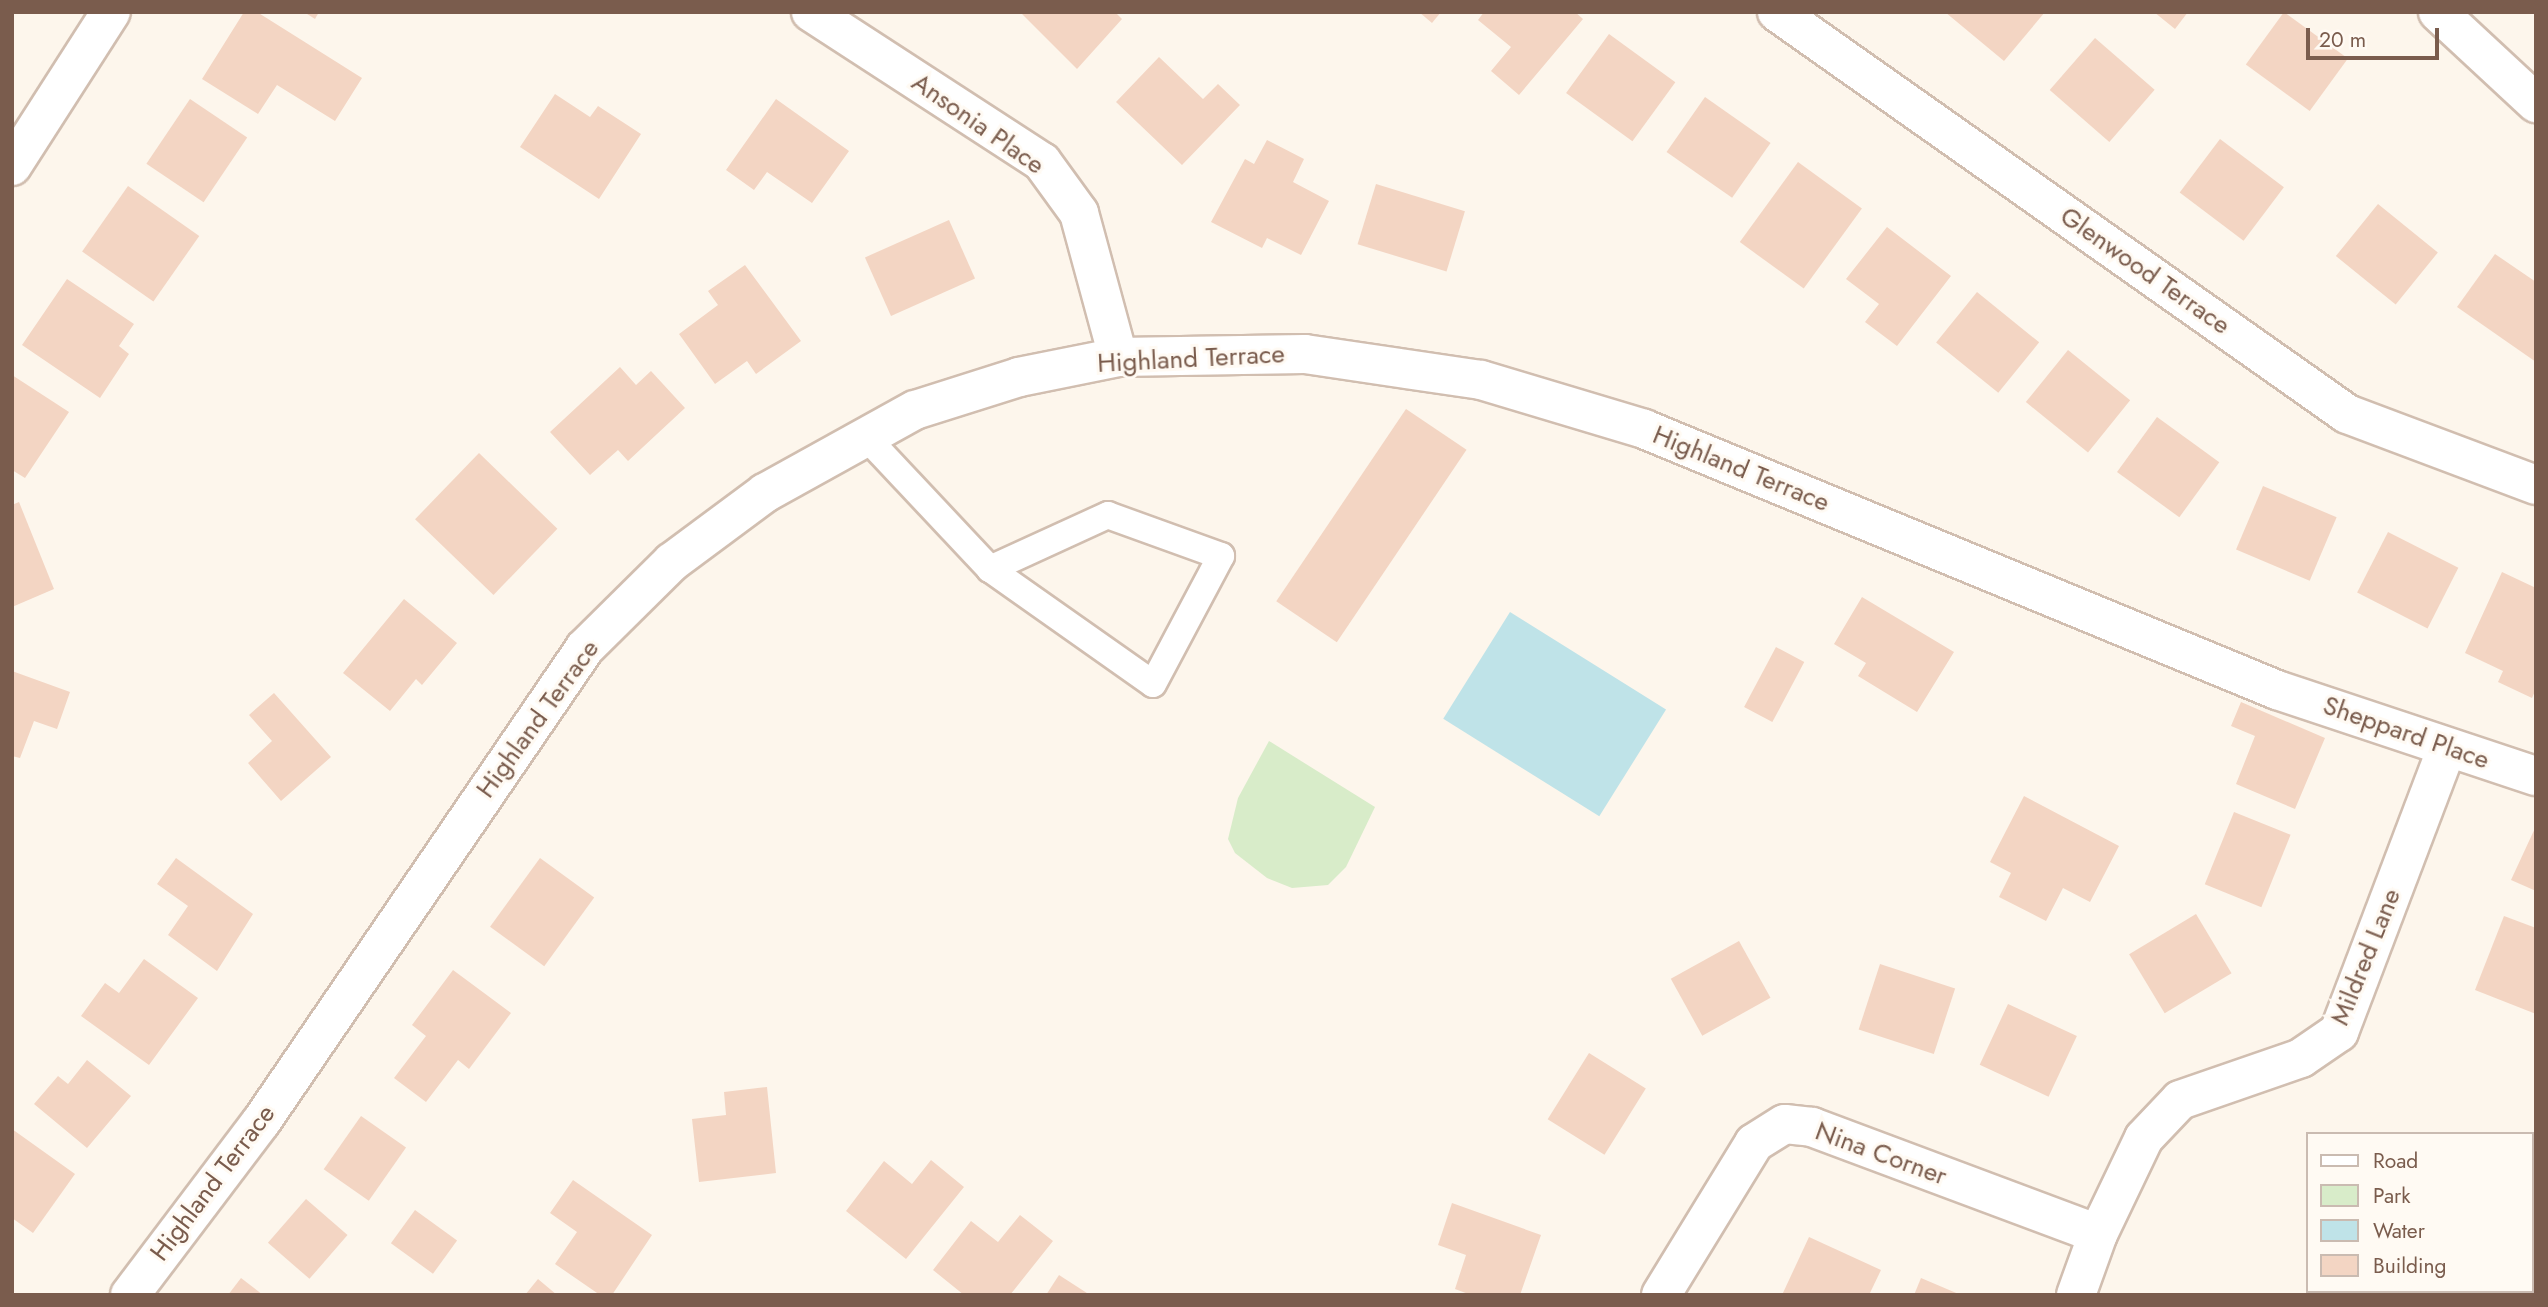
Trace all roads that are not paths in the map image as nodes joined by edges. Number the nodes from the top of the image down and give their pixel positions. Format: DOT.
graph roads {
  1 [pos="111,12"];
  2 [pos="811,12"];
  3 [pos="1777,12"];
  4 [pos="2438,12"];
  5 [pos="2536,103"];
  6 [pos="12,166"];
  7 [pos="1118,357"];
  8 [pos="866,437"];
  9 [pos="2536,485"];
  10 [pos="990,569"];
  11 [pos="2277,690"];
  12 [pos="2447,748"];
  13 [pos="2536,776"];
  14 [pos="2098,1234"];
  15 [pos="130,1295"];
  16 [pos="1661,1295"];
  17 [pos="2076,1295"];
  1 -- 6 [label="street"];
  2 -- 7 [label="street, Ansonia Place"];
  3 -- 9 [label="street, Glenwood Terrace"];
  4 -- 5 [label="street"];
  7 -- 8 [label="street, Highland Terrace"];
  7 -- 11 [label="street, Highland Terrace"];
  8 -- 10 [label="lane"];
  8 -- 15 [label="street, Highland Terrace"];
  10 -- 10 [label="lane"];
  11 -- 12 [label="street, Sheppard Place"];
  12 -- 13 [label="street, Sheppard Place"];
  12 -- 14 [label="street, Mildred Lane"];
  14 -- 16 [label="street, Nina Corner"];
  14 -- 17 [label="street, Mildred Lane"];
}
